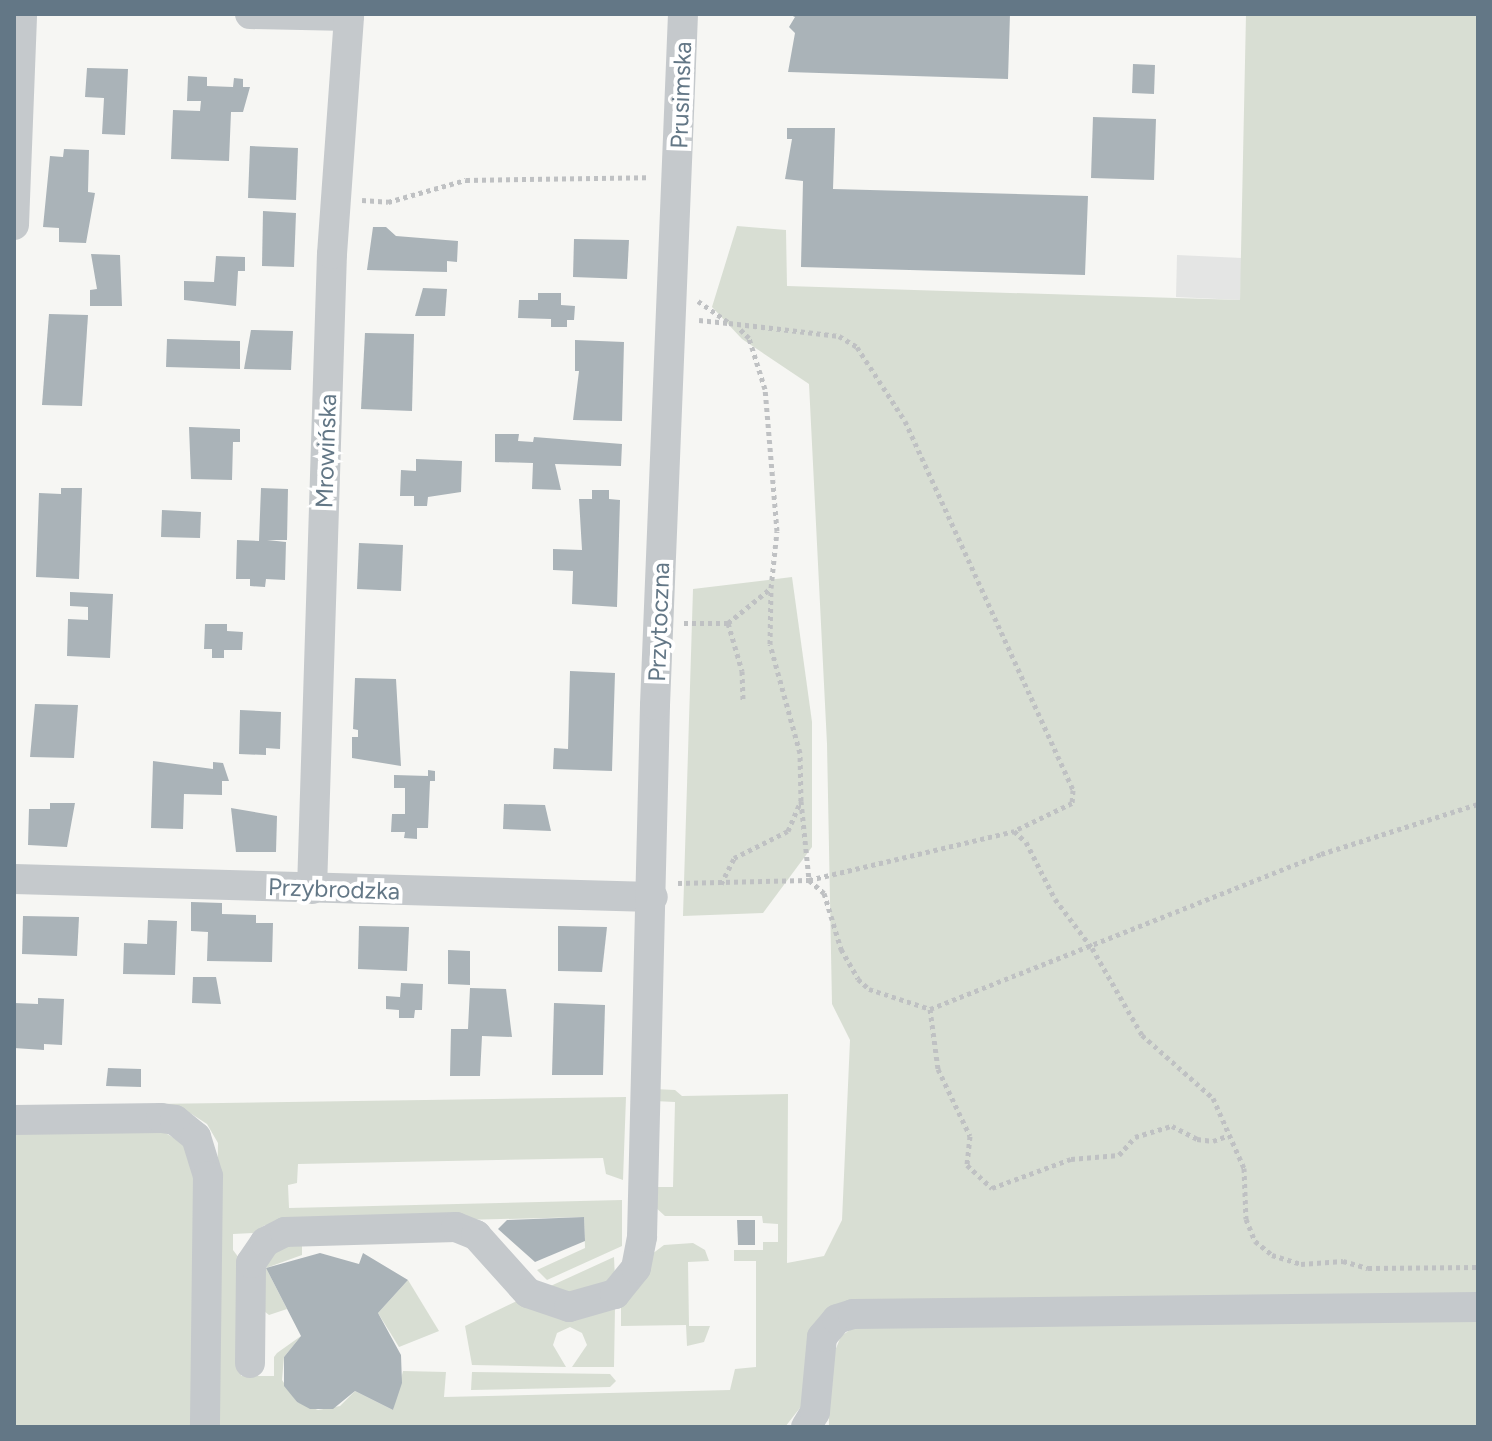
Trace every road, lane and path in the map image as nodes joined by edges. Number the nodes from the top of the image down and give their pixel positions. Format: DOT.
graph roads {
  1 [pos="22,14"];
  2 [pos="250,14"];
  3 [pos="683,14"];
  4 [pos="349,15"];
  5 [pos="678,176"];
  6 [pos="339,199"];
  7 [pos="14,225"];
  8 [pos="672,306"];
  9 [pos="729,323"];
  10 [pos="771,588"];
  11 [pos="659,622"];
  12 [pos="728,623"];
  13 [pos="743,702"];
  14 [pos="801,801"];
  15 [pos="1478,804"];
  16 [pos="1014,831"];
  17 [pos="14,879"];
  18 [pos="809,880"];
  19 [pos="721,884"];
  20 [pos="312,889"];
  21 [pos="653,890"];
  22 [pos="1092,948"];
  23 [pos="930,1009"];
  24 [pos="14,1120"];
  25 [pos="1227,1136"];
  26 [pos="1478,1267"];
  27 [pos="1478,1307"];
  28 [pos="250,1363"];
  29 [pos="205,1427"];
  30 [pos="806,1427"];
  1 -- 7 [label="street"];
  2 -- 4 [label="street"];
  3 -- 5 [label="street, Prusimska"];
  4 -- 6 [label="street, Mrowińska"];
  5 -- 6 [label="path"];
  5 -- 8 [label="street, Przytoczna"];
  6 -- 20 [label="street, Mrowińska"];
  8 -- 9 [label="path"];
  8 -- 9 [label="path"];
  8 -- 11 [label="street, Przytoczna"];
  9 -- 10 [label="path"];
  9 -- 16 [label="path"];
  10 -- 12 [label="path"];
  10 -- 14 [label="path"];
  11 -- 12 [label="path"];
  11 -- 21 [label="street, Przytoczna"];
  12 -- 13 [label="path"];
  14 -- 18 [label="path"];
  14 -- 19 [label="path"];
  15 -- 22 [label="path"];
  16 -- 18 [label="path"];
  16 -- 22 [label="path"];
  17 -- 20 [label="street, Przybrodzka"];
  18 -- 19 [label="path"];
  18 -- 23 [label="path"];
  19 -- 21 [label="path"];
  20 -- 21 [label="street, Przybrodzka"];
  21 -- 28 [label="street, Przytoczna"];
  22 -- 23 [label="path"];
  22 -- 25 [label="path"];
  23 -- 25 [label="path"];
  24 -- 29 [label="street"];
  25 -- 26 [label="path"];
  27 -- 30 [label="street"];
}
